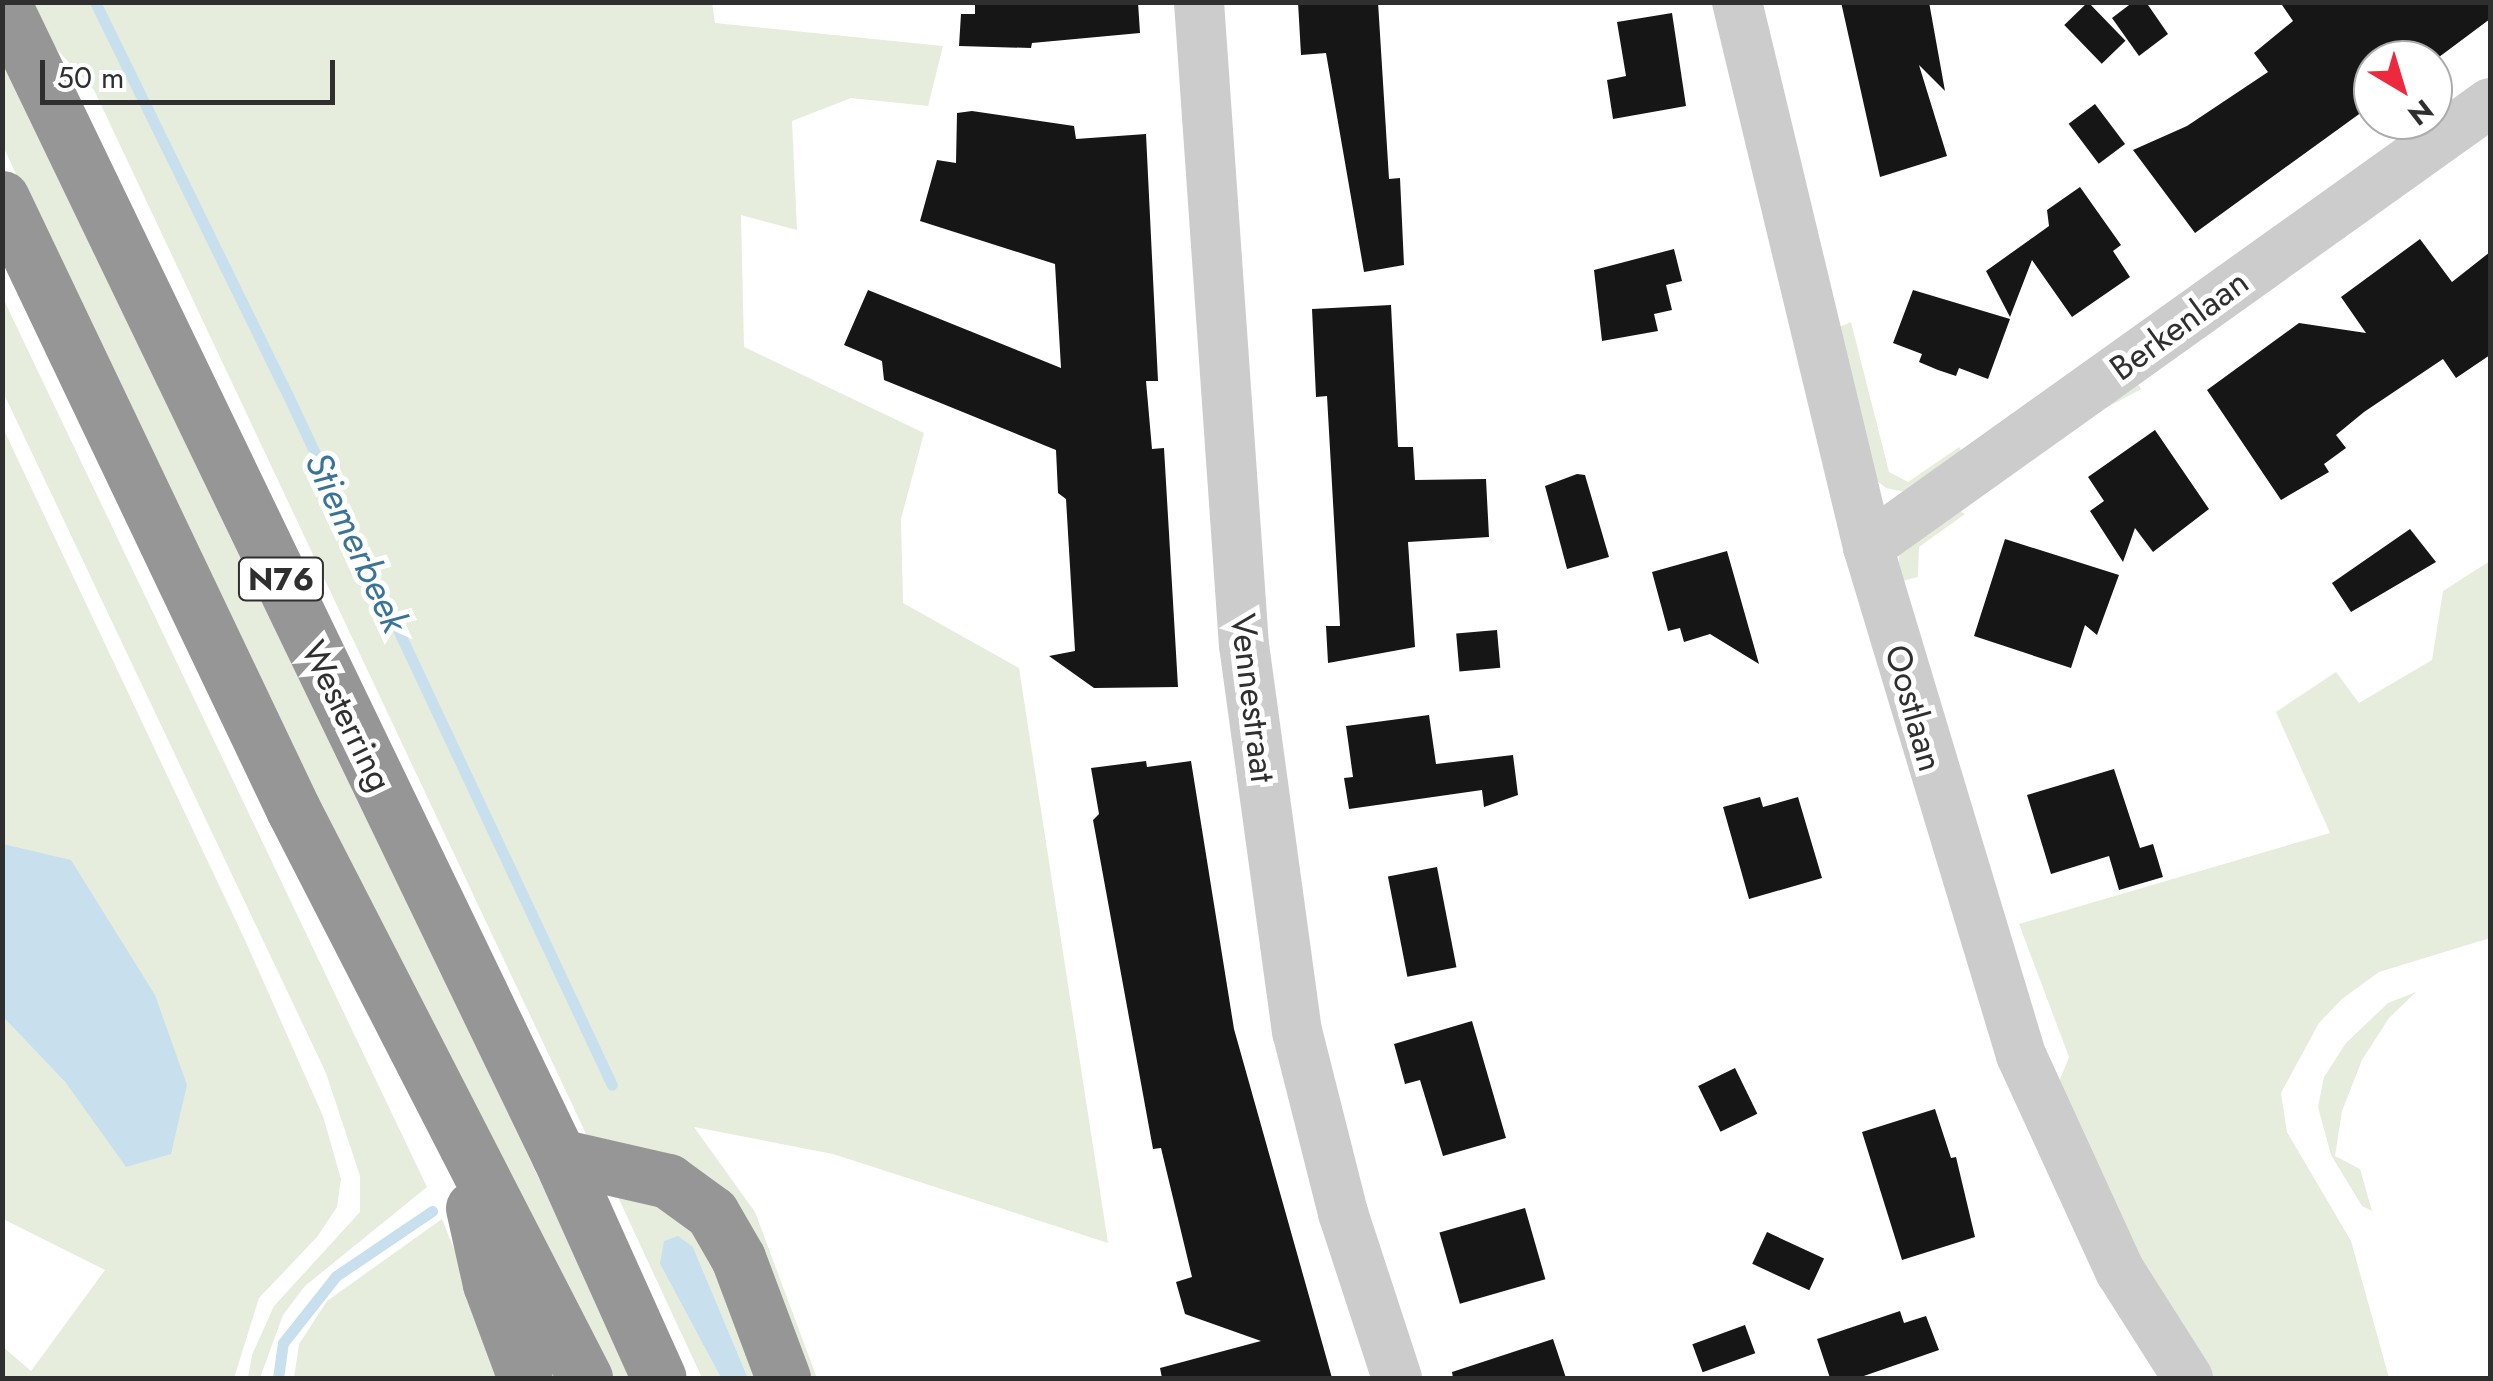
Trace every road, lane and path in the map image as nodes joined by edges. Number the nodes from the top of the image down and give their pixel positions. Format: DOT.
graph roads {
  1 [pos="2,2"];
  2 [pos="1200,2"];
  3 [pos="1738,2"];
  4 [pos="2490,103"];
  5 [pos="2,198"];
  6 [pos="1868,547"];
  7 [pos="458,1136"];
  8 [pos="559,1156"];
  9 [pos="654,1369"];
  10 [pos="525,1378"];
  11 [pos="585,1378"];
  12 [pos="783,1378"];
  13 [pos="1398,1378"];
  14 [pos="2188,1378"];
  1 -- 8 [label="highway, Westerring / N76"];
  2 -- 13 [label="street, Vennestraat"];
  3 -- 6 [label="street, Oostlaan"];
  4 -- 6 [label="street, Berkenlaan"];
  5 -- 7 [label="highway, N76"];
  6 -- 14 [label="street, Oostlaan"];
  7 -- 10 [label="highway"];
  7 -- 11 [label="highway, N76"];
  8 -- 9 [label="highway, Westerring / N76"];
  8 -- 12 [label="highway"];
}
